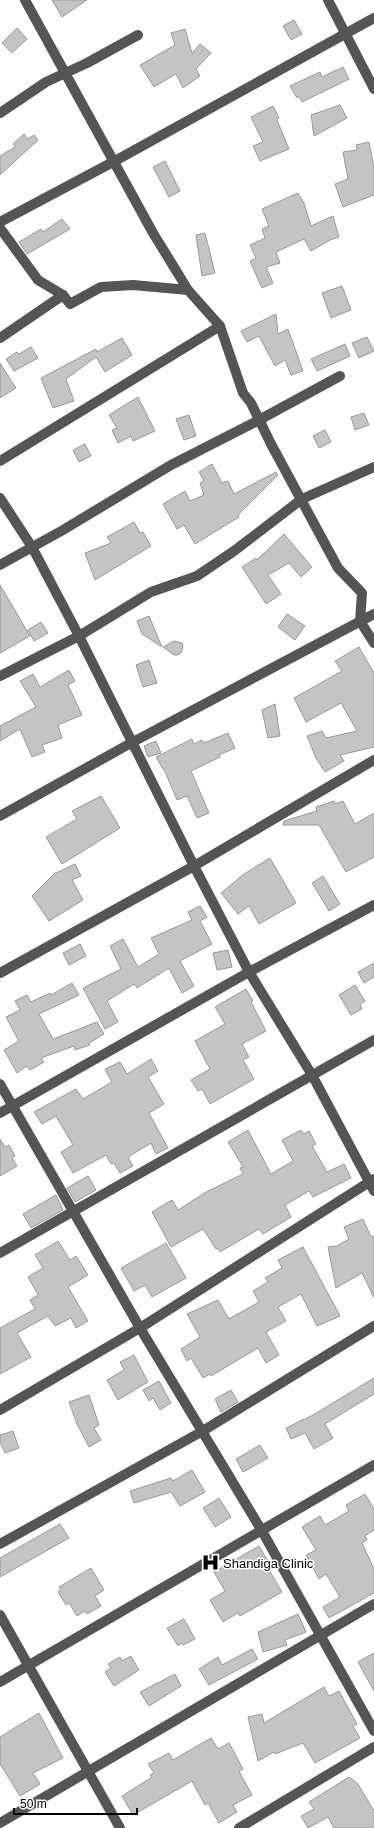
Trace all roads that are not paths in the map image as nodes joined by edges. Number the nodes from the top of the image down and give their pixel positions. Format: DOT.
graph roads {
  1 [pos="25,0"];
  2 [pos="328,0"];
  3 [pos="374,18"];
  4 [pos="138,35"];
  5 [pos="345,35"];
  6 [pos="65,73"];
  7 [pos="374,89"];
  8 [pos="0,113"];
  9 [pos="113,162"];
  10 [pos="0,222"];
  11 [pos="0,228"];
  12 [pos="188,290"];
  13 [pos="63,295"];
  14 [pos="220,326"];
  15 [pos="0,338"];
  16 [pos="340,376"];
  17 [pos="260,420"];
  18 [pos="0,460"];
  19 [pos="374,467"];
  20 [pos="0,498"];
  21 [pos="302,499"];
  22 [pos="32,547"];
  23 [pos="0,565"];
  24 [pos="374,614"];
  25 [pos="360,621"];
  26 [pos="79,636"];
  27 [pos="374,643"];
  28 [pos="0,676"];
  29 [pos="132,743"];
  30 [pos="374,760"];
  31 [pos="0,816"];
  32 [pos="194,866"];
  33 [pos="374,905"];
  34 [pos="249,972"];
  35 [pos="0,973"];
  36 [pos="374,1040"];
  37 [pos="312,1075"];
  38 [pos="0,1084"];
  39 [pos="13,1106"];
  40 [pos="0,1113"];
  41 [pos="371,1180"];
  42 [pos="374,1191"];
  43 [pos="73,1212"];
  44 [pos="0,1253"];
  45 [pos="374,1326"];
  46 [pos="140,1328"];
  47 [pos="0,1410"];
  48 [pos="201,1432"];
  49 [pos="374,1465"];
  50 [pos="262,1531"];
  51 [pos="0,1544"];
  52 [pos="374,1604"];
  53 [pos="0,1615"];
  54 [pos="321,1634"];
  55 [pos="29,1665"];
  56 [pos="0,1682"];
  57 [pos="374,1731"];
  58 [pos="374,1748"];
  59 [pos="89,1772"];
  60 [pos="0,1823"];
  61 [pos="120,1828"];
  62 [pos="239,1828"];
  1 -- 6 [label="street"];
  2 -- 5 [label="street"];
  3 -- 5 [label="street"];
  4 -- 6 [label="street"];
  5 -- 7 [label="street"];
  5 -- 9 [label="street"];
  6 -- 8 [label="street"];
  6 -- 9 [label="street"];
  9 -- 10 [label="street"];
  9 -- 12 [label="street"];
  11 -- 13 [label="street"];
  12 -- 13 [label="street"];
  12 -- 14 [label="street"];
  13 -- 15 [label="street"];
  14 -- 17 [label="street"];
  14 -- 18 [label="street"];
  16 -- 17 [label="street"];
  17 -- 21 [label="street"];
  17 -- 22 [label="street"];
  19 -- 21 [label="street"];
  20 -- 22 [label="street"];
  21 -- 25 [label="street"];
  21 -- 26 [label="street"];
  22 -- 23 [label="street"];
  22 -- 26 [label="street"];
  24 -- 25 [label="street"];
  25 -- 27 [label="street"];
  25 -- 29 [label="street"];
  26 -- 28 [label="street"];
  26 -- 29 [label="street"];
  29 -- 31 [label="street"];
  29 -- 32 [label="street"];
  30 -- 32 [label="street"];
  32 -- 34 [label="street"];
  32 -- 35 [label="street"];
  33 -- 34 [label="street"];
  34 -- 37 [label="street"];
  34 -- 39 [label="street"];
  36 -- 37 [label="street"];
  37 -- 41 [label="street"];
  37 -- 43 [label="street"];
  38 -- 39 [label="street"];
  39 -- 40 [label="street"];
  39 -- 43 [label="street"];
  41 -- 42 [label="street"];
  41 -- 46 [label="street"];
  43 -- 44 [label="street"];
  43 -- 46 [label="street"];
  45 -- 48 [label="street"];
  46 -- 47 [label="street"];
  46 -- 48 [label="street"];
  48 -- 50 [label="street"];
  48 -- 51 [label="street"];
  49 -- 50 [label="street"];
  50 -- 54 [label="street"];
  50 -- 55 [label="street"];
  52 -- 54 [label="street"];
  53 -- 55 [label="street"];
  54 -- 57 [label="street"];
  54 -- 59 [label="street"];
  55 -- 56 [label="street"];
  55 -- 59 [label="street"];
  58 -- 62 [label="street"];
  59 -- 60 [label="street"];
  59 -- 61 [label="street"];
}
